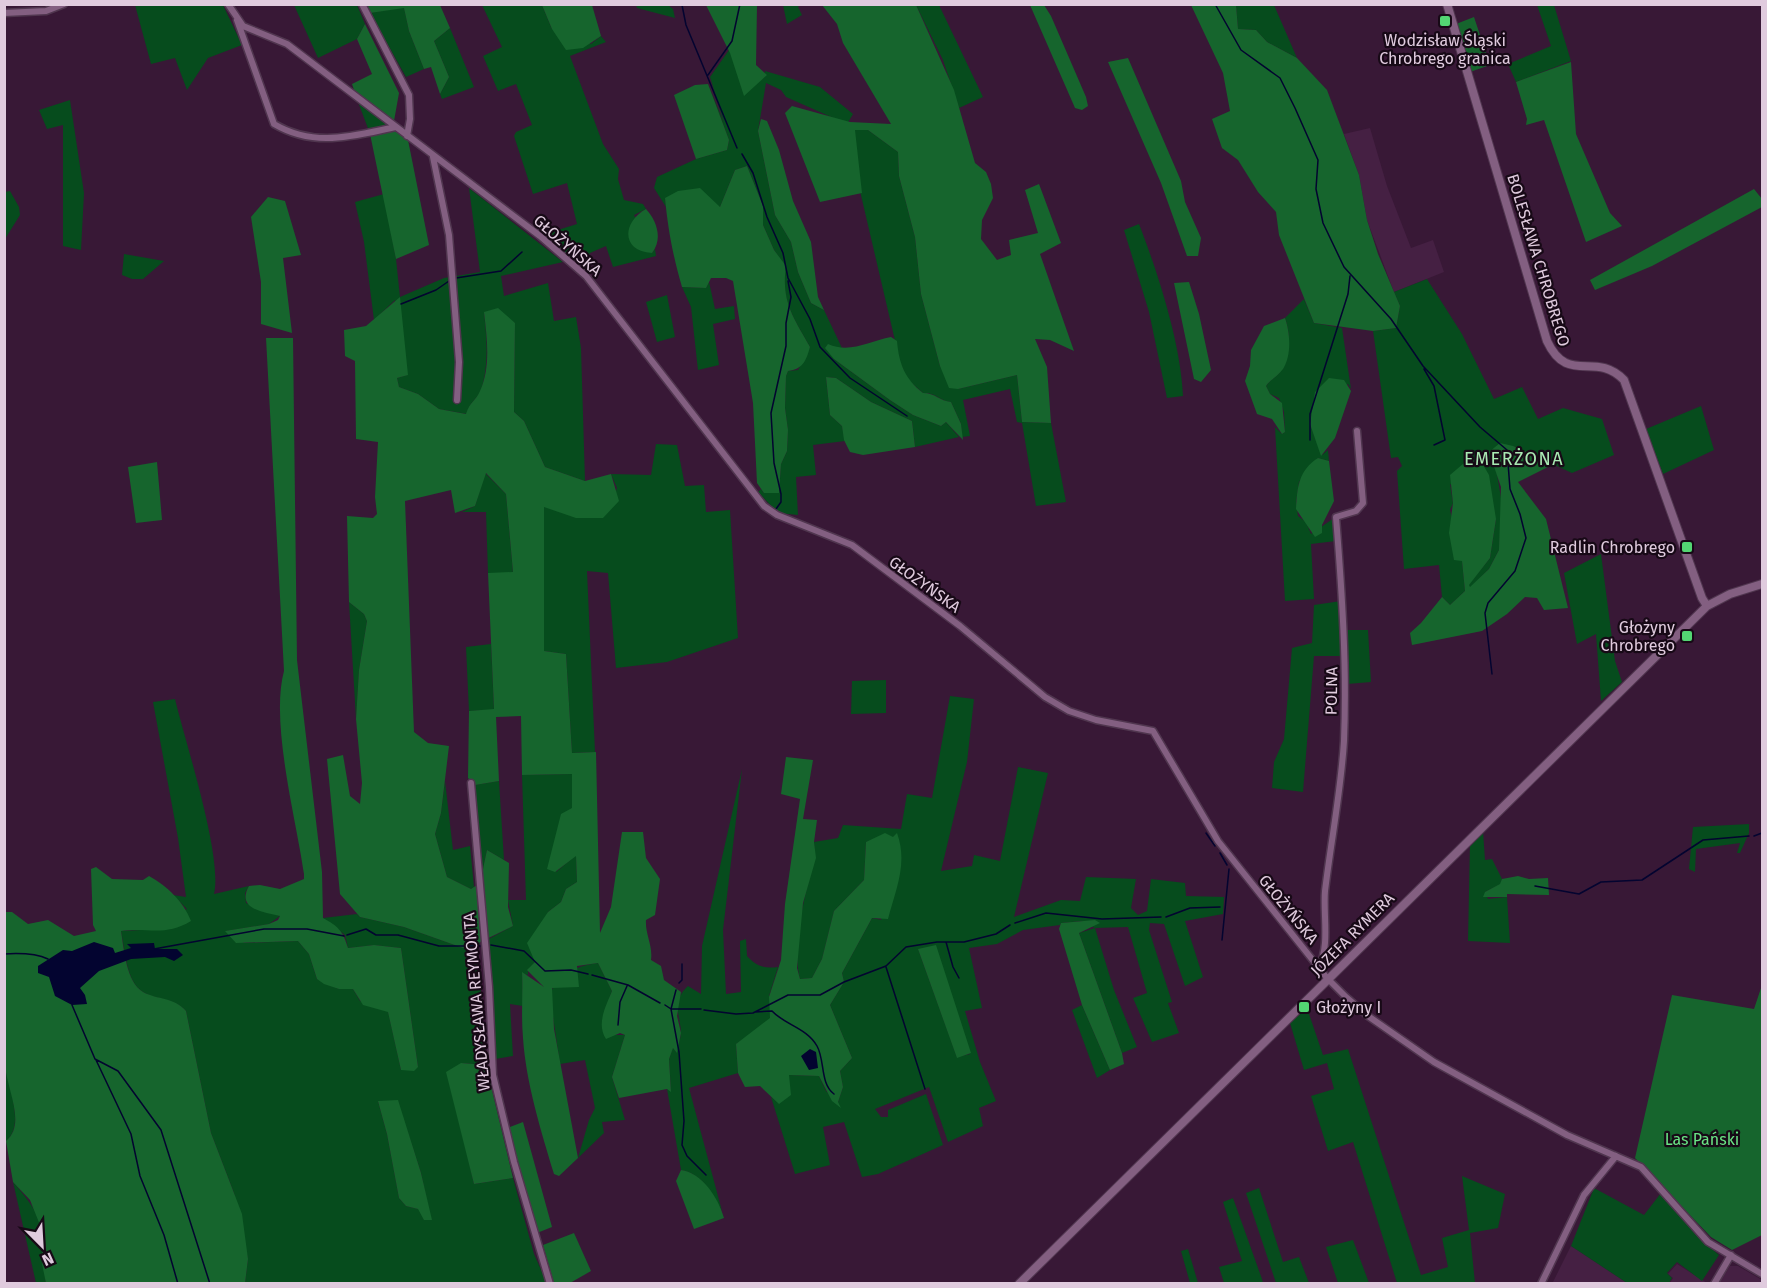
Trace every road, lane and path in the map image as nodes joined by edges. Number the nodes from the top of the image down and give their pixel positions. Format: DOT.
graph roads {
  1 [pos="64,4"];
  2 [pos="228,4"];
  3 [pos="362,4"];
  4 [pos="1447,4"];
  5 [pos="4,13"];
  6 [pos="237,20"];
  7 [pos="396,128"];
  8 [pos="407,136"];
  9 [pos="433,156"];
  10 [pos="457,400"];
  11 [pos="1357,431"];
  12 [pos="1762,584"];
  13 [pos="1707,606"];
  14 [pos="471,783"];
  15 [pos="1319,967"];
  16 [pos="1327,978"];
  17 [pos="1619,1157"];
  18 [pos="1731,1255"];
  19 [pos="1762,1274"];
  20 [pos="550,1284"];
  21 [pos="1018,1284"];
  22 [pos="1541,1284"];
  23 [pos="1714,1284"];
  1 -- 5 [label="street"];
  2 -- 6 [label="street"];
  3 -- 8 [label="street"];
  4 -- 13 [label="street, BOLESŁAWA CHROBREGO"];
  6 -- 7 [label="street, GŁOŻYŃSKA"];
  6 -- 7 [label="street"];
  7 -- 8 [label="street, GŁOŻYŃSKA"];
  8 -- 9 [label="street, GŁOŻYŃSKA"];
  9 -- 10 [label="street"];
  9 -- 15 [label="street, GŁOŻYŃSKA"];
  11 -- 15 [label="street, POLNA"];
  12 -- 13 [label="street, JÓZEFA RYMERA"];
  13 -- 16 [label="street, JÓZEFA RYMERA"];
  14 -- 20 [label="street, WŁADYSŁAWA REYMONTA"];
  15 -- 16 [label="street, GŁOŻYŃSKA"];
  16 -- 17 [label="street, GŁOŻYŃSKA"];
  16 -- 21 [label="street, JÓZEFA RYMERA"];
  17 -- 18 [label="street, GŁOŻYŃSKA"];
  17 -- 22 [label="street"];
  18 -- 19 [label="street, GŁOŻYŃSKA"];
  18 -- 23 [label="street"];
}
